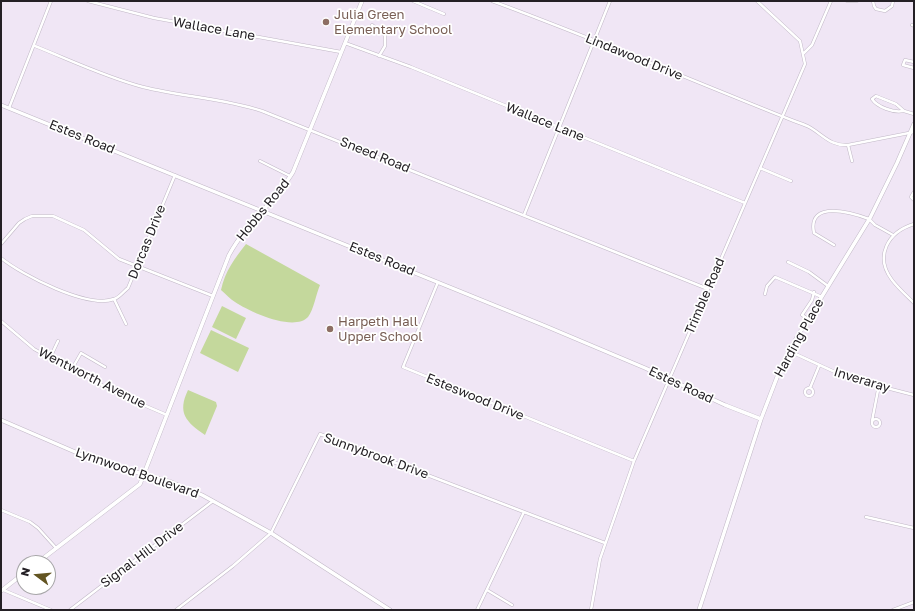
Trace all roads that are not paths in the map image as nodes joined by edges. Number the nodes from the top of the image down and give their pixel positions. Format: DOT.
graph roads {
  1 [pos="51,1"];
  2 [pos="88,1"];
  3 [pos="362,1"];
  4 [pos="413,1"];
  5 [pos="492,1"];
  6 [pos="610,1"];
  7 [pos="756,1"];
  8 [pos="831,1"];
  9 [pos="847,1"];
  10 [pos="857,1"];
  11 [pos="874,1"];
  12 [pos="893,1"];
  13 [pos="497,2"];
  14 [pos="444,14"];
  15 [pos="372,25"];
  16 [pos="594,40"];
  17 [pos="345,43"];
  18 [pos="34,46"];
  19 [pos="341,52"];
  20 [pos="804,53"];
  21 [pos="379,56"];
  22 [pos="914,62"];
  23 [pos="914,68"];
  24 [pos="1,104"];
  25 [pos="8,108"];
  26 [pos="903,110"];
  27 [pos="914,114"];
  28 [pos="782,116"];
  29 [pos="914,124"];
  30 [pos="559,128"];
  31 [pos="311,129"];
  32 [pos="913,132"];
  33 [pos="848,145"];
  34 [pos="260,161"];
  35 [pos="852,162"];
  36 [pos="760,168"];
  37 [pos="175,175"];
  38 [pos="290,176"];
  39 [pos="791,181"];
  40 [pos="914,192"];
  41 [pos="914,200"];
  42 [pos="745,203"];
  43 [pos="261,210"];
  44 [pos="524,215"];
  45 [pos="869,219"];
  46 [pos="914,224"];
  47 [pos="892,235"];
  48 [pos="1,244"];
  49 [pos="834,245"];
  50 [pos="1,258"];
  51 [pos="788,262"];
  52 [pos="138,267"];
  53 [pos="438,282"];
  54 [pos="829,286"];
  55 [pos="708,289"];
  56 [pos="814,292"];
  57 [pos="765,294"];
  58 [pos="213,296"];
  59 [pos="822,296"];
  60 [pos="114,299"];
  61 [pos="914,303"];
  62 [pos="808,319"];
  63 [pos="1,321"];
  64 [pos="126,324"];
  65 [pos="58,341"];
  66 [pos="789,351"];
  67 [pos="50,358"];
  68 [pos="819,366"];
  69 [pos="73,367"];
  70 [pos="105,367"];
  71 [pos="669,379"];
  72 [pos="879,385"];
  73 [pos="810,388"];
  74 [pos="914,395"];
  75 [pos="167,414"];
  76 [pos="761,419"];
  77 [pos="1,420"];
  78 [pos="872,421"];
  79 [pos="634,461"];
  80 [pos="144,475"];
  81 [pos="213,501"];
  82 [pos="1,510"];
  83 [pos="524,512"];
  84 [pos="866,516"];
  85 [pos="914,528"];
  86 [pos="271,533"];
  87 [pos="605,542"];
  88 [pos="56,548"];
  89 [pos="47,555"];
  90 [pos="16,579"];
  91 [pos="1,590"];
  92 [pos="487,590"];
  93 [pos="914,602"];
  94 [pos="512,605"];
  95 [pos="51,610"];
  96 [pos="70,610"];
  97 [pos="176,610"];
  98 [pos="390,610"];
  99 [pos="477,610"];
  100 [pos="591,610"];
  101 [pos="700,610"];
  102 [pos="894,610"];
  1 -- 18 [label="street"];
  2 -- 19 [label="street, Wallace Lane"];
  3 -- 17 [label="main road, Hobbs Road"];
  4 -- 14 [label="street"];
  5 -- 13 [label="street, Lindawood Drive"];
  6 -- 16 [label="street"];
  7 -- 20 [label="street"];
  8 -- 20 [label="street"];
  9 -- 10 [label="street"];
  11 -- 12 [label="street"];
  13 -- 16 [label="street, Lindawood Drive"];
  15 -- 21 [label="street"];
  16 -- 28 [label="street, Lindawood Drive"];
  16 -- 30 [label="street"];
  17 -- 19 [label="main road, Hobbs Road"];
  17 -- 21 [label="street, Wallace Lane"];
  18 -- 25 [label="street"];
  18 -- 31 [label="street, Sneed Road"];
  19 -- 31 [label="main road, Hobbs Road"];
  20 -- 28 [label="street, Trimble Road"];
  21 -- 30 [label="street, Wallace Lane"];
  22 -- 23 [label="street"];
  24 -- 25 [label="main road, Estes Road"];
  25 -- 37 [label="main road, Estes Road"];
  26 -- 26 [label="street"];
  26 -- 27 [label="street"];
  28 -- 33 [label="street"];
  28 -- 36 [label="street, Trimble Road"];
  29 -- 32 [label="main road, Harding Place"];
  30 -- 42 [label="street, Wallace Lane"];
  30 -- 44 [label="street"];
  31 -- 38 [label="main road, Hobbs Road"];
  31 -- 44 [label="street, Sneed Road"];
  32 -- 33 [label="street"];
  32 -- 45 [label="main road, Harding Place"];
  33 -- 35 [label="street"];
  34 -- 38 [label="street"];
  36 -- 39 [label="street"];
  36 -- 42 [label="street, Trimble Road"];
  37 -- 43 [label="main road, Estes Road"];
  37 -- 52 [label="street, Dorcas Drive"];
  38 -- 43 [label="main road, Hobbs Road"];
  40 -- 41 [label="street"];
  42 -- 55 [label="street, Trimble Road"];
  43 -- 53 [label="main road, Estes Road"];
  43 -- 58 [label="main road, Hobbs Road"];
  44 -- 55 [label="street, Sneed Road"];
  45 -- 47 [label="street"];
  45 -- 49 [label="street"];
  45 -- 54 [label="main road, Harding Place"];
  46 -- 47 [label="street"];
  47 -- 61 [label="street"];
  48 -- 52 [label="street"];
  50 -- 60 [label="street"];
  51 -- 54 [label="street"];
  52 -- 58 [label="street"];
  52 -- 60 [label="street, Dorcas Drive"];
  53 -- 71 [label="main road, Estes Road"];
  53 -- 79 [label="street, Esteswood Drive"];
  54 -- 59 [label="main road, Harding Place"];
  55 -- 71 [label="street, Trimble Road"];
  56 -- 57 [label="street"];
  56 -- 59 [label="street"];
  56 -- 62 [label="street"];
  58 -- 75 [label="main road, Hobbs Road"];
  59 -- 62 [label="main road, Harding Place"];
  60 -- 64 [label="street"];
  62 -- 66 [label="main road, Harding Place"];
  63 -- 67 [label="street, Wentworth Avenue"];
  65 -- 67 [label="street"];
  66 -- 68 [label="street, Inveraray"];
  66 -- 76 [label="main road, Harding Place"];
  67 -- 69 [label="street, Wentworth Avenue"];
  68 -- 72 [label="street, Inveraray"];
  68 -- 73 [label="street"];
  69 -- 70 [label="street"];
  69 -- 75 [label="street, Wentworth Avenue"];
  71 -- 76 [label="main road, Estes Road"];
  71 -- 79 [label="street, Trimble Road"];
  72 -- 74 [label="street, Inveraray"];
  72 -- 78 [label="street"];
  75 -- 80 [label="main road, Hobbs Road"];
  76 -- 101 [label="main road, Harding Place"];
  77 -- 80 [label="main road, Lynnwood Boulevard"];
  79 -- 87 [label="street, Trimble Road"];
  80 -- 81 [label="main road, Lynnwood Boulevard"];
  80 -- 88 [label="main road, Hobbs Road"];
  81 -- 86 [label="main road, Lynnwood Boulevard"];
  81 -- 96 [label="street, Signal Hill Drive"];
  82 -- 88 [label="street"];
  83 -- 86 [label="street, Sunnybrook Drive"];
  83 -- 87 [label="street, Sunnybrook Drive"];
  83 -- 92 [label="street"];
  84 -- 85 [label="street"];
  86 -- 97 [label="street, Sunnybrook Drive"];
  86 -- 98 [label="main road, Lynnwood Boulevard"];
  87 -- 100 [label="street, Trimble Road"];
  88 -- 89 [label="main road, Hobbs Road"];
  90 -- 91 [label="main road"];
  91 -- 95 [label="street"];
  92 -- 94 [label="street"];
  92 -- 99 [label="street"];
  93 -- 102 [label="street"];
}
